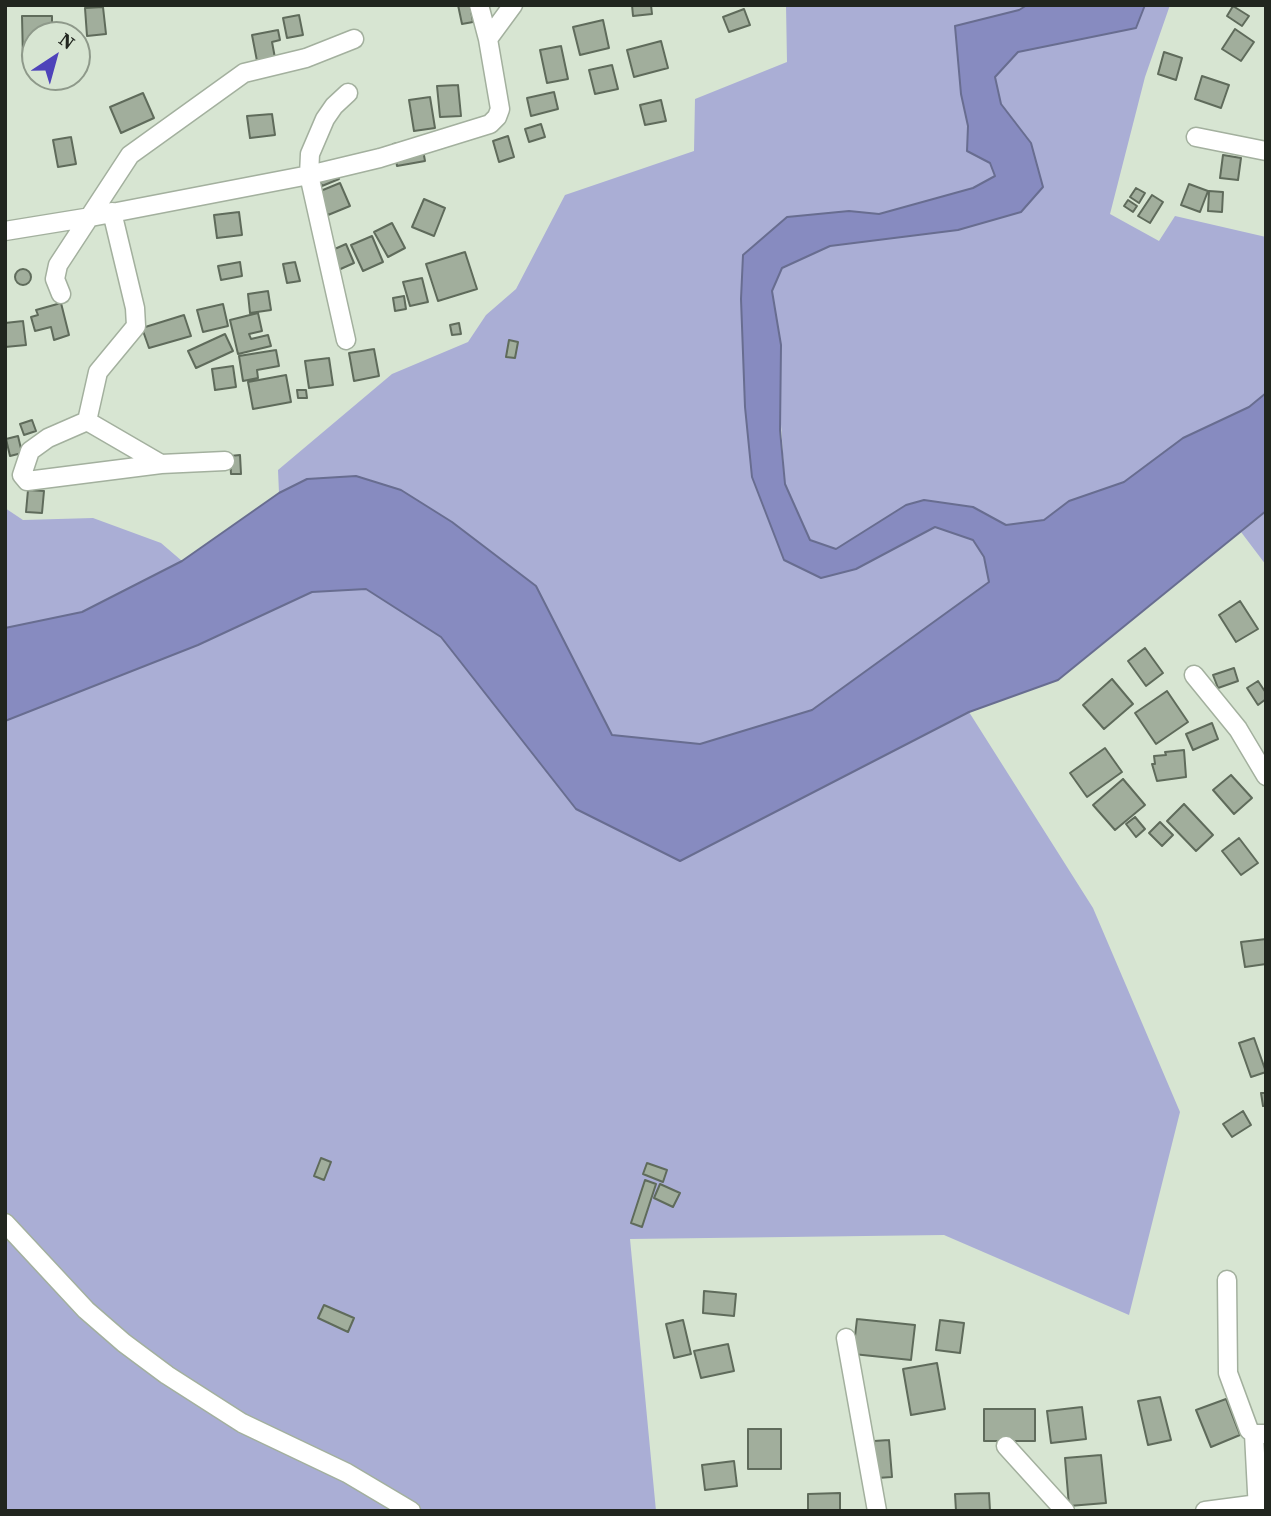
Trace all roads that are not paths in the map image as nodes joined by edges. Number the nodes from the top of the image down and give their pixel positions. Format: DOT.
graph roads {
  1 [pos="480,5"];
  2 [pos="513,5"];
  3 [pos="354,39"];
  4 [pos="488,39"];
  5 [pos="348,93"];
  6 [pos="1196,137"];
  7 [pos="1266,152"];
  8 [pos="309,175"];
  9 [pos="112,212"];
  10 [pos="91,217"];
  11 [pos="5,231"];
  12 [pos="61,294"];
  13 [pos="346,340"];
  14 [pos="87,421"];
  15 [pos="225,461"];
  16 [pos="161,464"];
  17 [pos="1194,675"];
  18 [pos="1266,776"];
  19 [pos="5,1223"];
  20 [pos="1227,1280"];
  21 [pos="846,1338"];
  22 [pos="1260,1434"];
  23 [pos="1006,1446"];
  24 [pos="1260,1506"];
  25 [pos="411,1511"];
  26 [pos="877,1511"];
  27 [pos="1065,1511"];
  28 [pos="1205,1511"];
  1 -- 4 [label="street"];
  2 -- 4 [label="street"];
  3 -- 10 [label="street"];
  4 -- 8 [label="street"];
  5 -- 8 [label="street"];
  6 -- 7 [label="street"];
  8 -- 9 [label="street"];
  8 -- 13 [label="street"];
  9 -- 10 [label="street"];
  9 -- 14 [label="street"];
  10 -- 11 [label="street"];
  10 -- 12 [label="street"];
  14 -- 16 [label="street"];
  14 -- 16 [label="street"];
  15 -- 16 [label="street"];
  17 -- 18 [label="street"];
  19 -- 25 [label="street"];
  20 -- 22 [label="street"];
  21 -- 26 [label="street"];
  22 -- 24 [label="street"];
  23 -- 27 [label="street"];
  24 -- 28 [label="street"];
}
